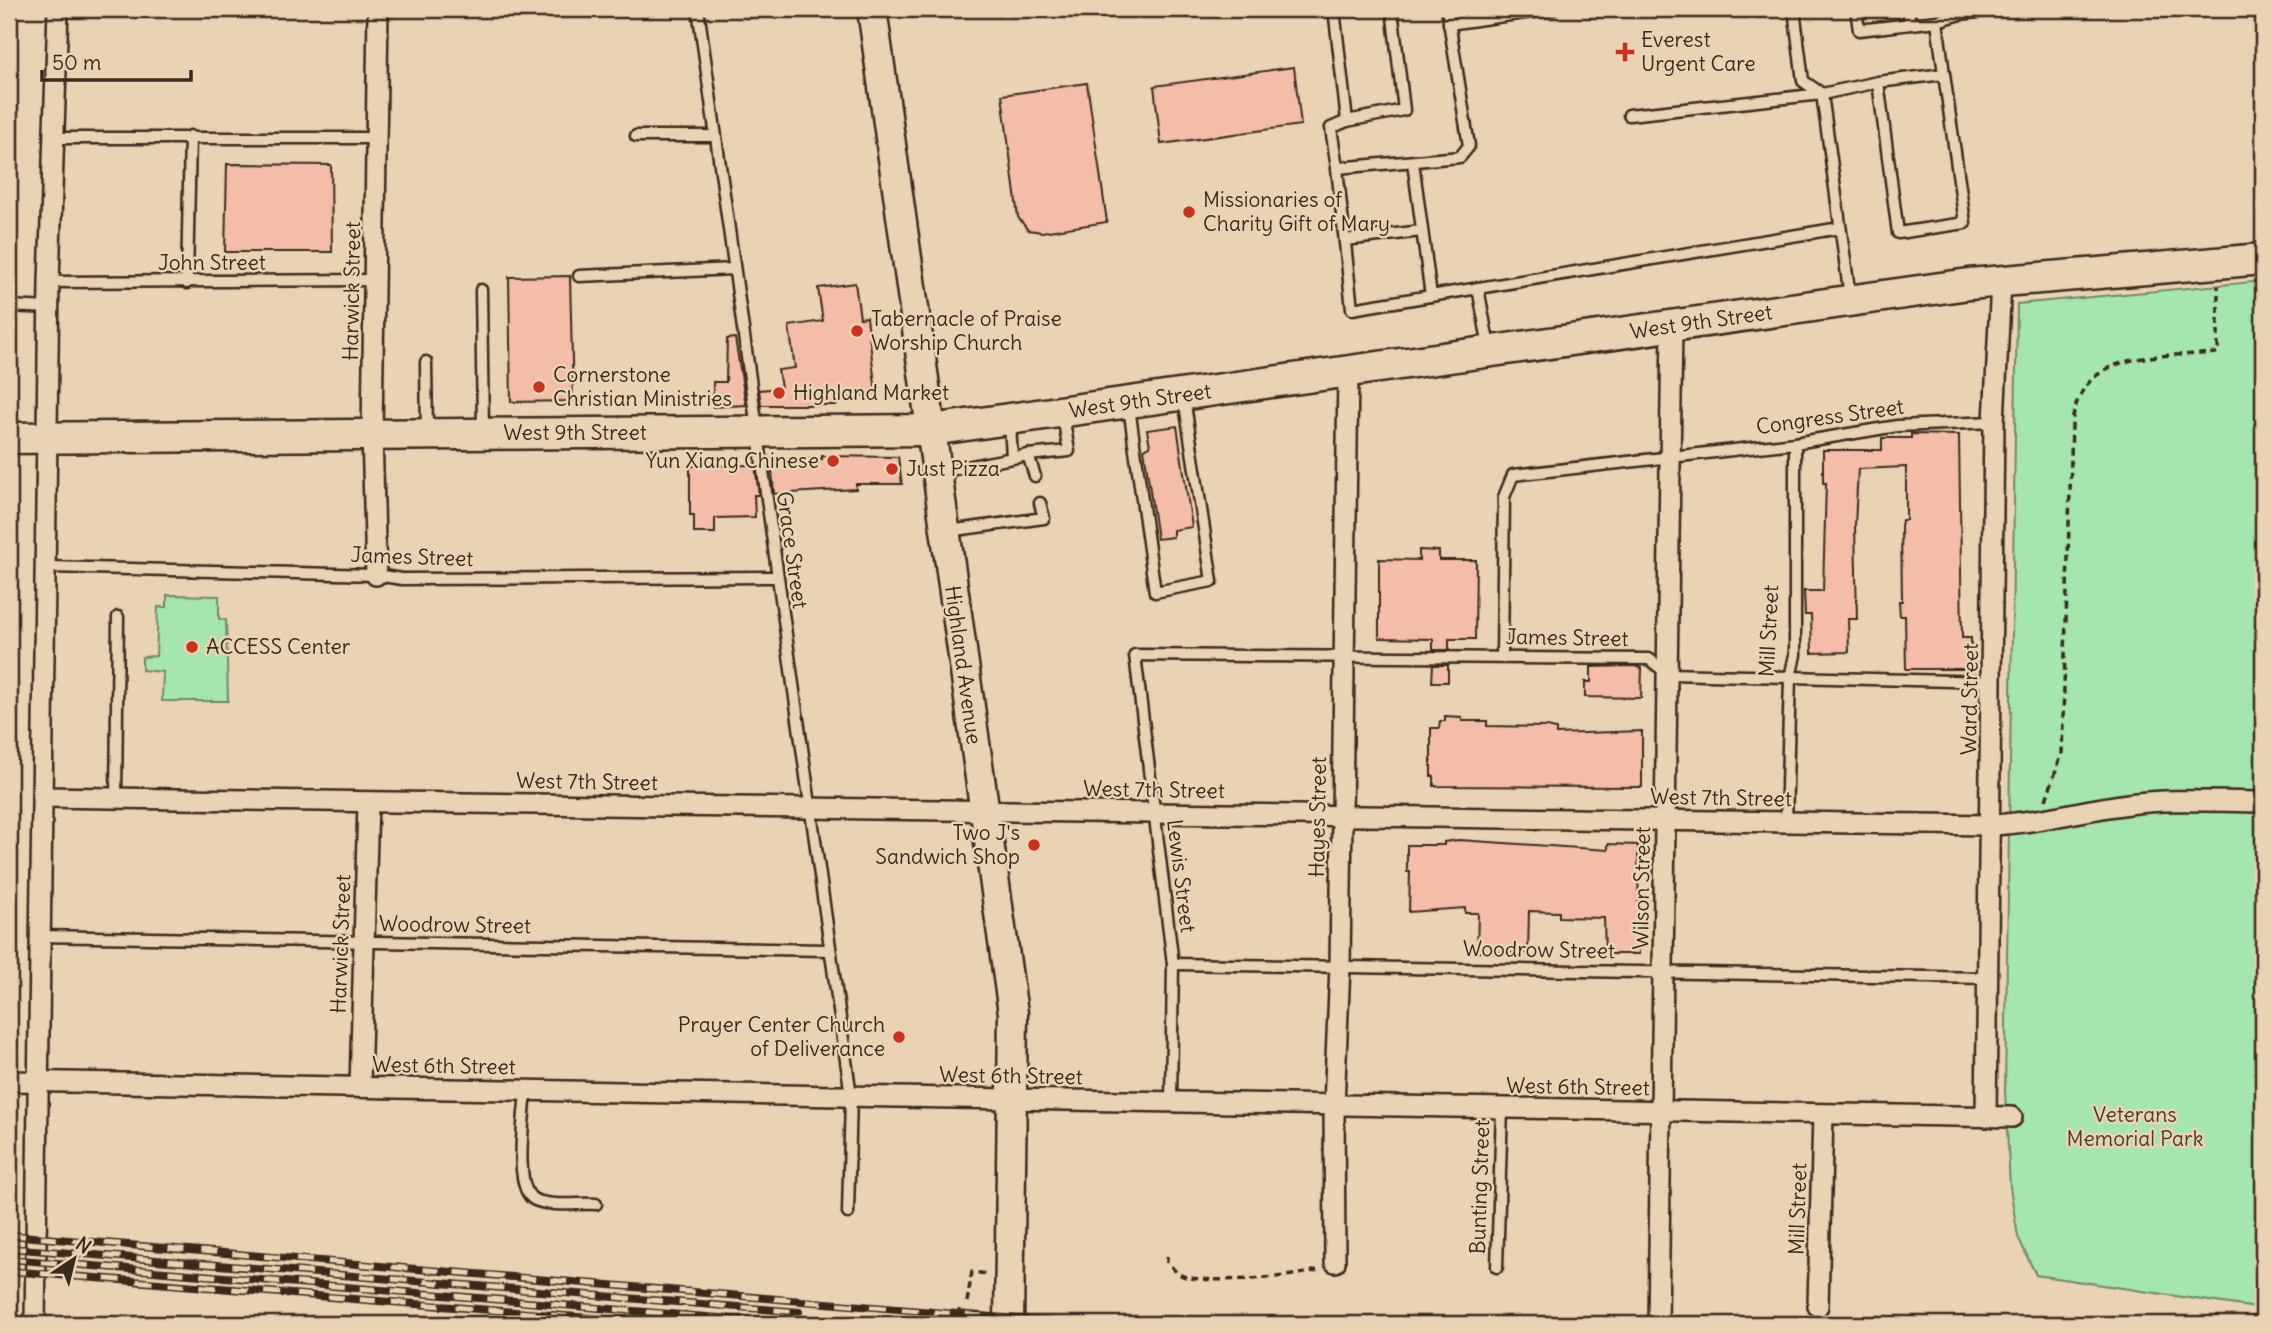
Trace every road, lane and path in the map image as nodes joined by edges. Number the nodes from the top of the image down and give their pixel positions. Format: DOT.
graph roads {
  1 [pos="58,9"];
  2 [pos="378,9"];
  3 [pos="698,9"];
  4 [pos="872,9"];
  5 [pos="1334,9"];
  6 [pos="1392,9"];
  7 [pos="1447,9"];
  8 [pos="1553,9"];
  9 [pos="1794,9"];
  10 [pos="1856,9"];
  11 [pos="1908,9"];
  12 [pos="2001,9"];
  13 [pos="1960,12"];
  14 [pos="1937,21"];
  15 [pos="1449,24"];
  16 [pos="1910,24"];
  17 [pos="1944,74"];
  18 [pos="1878,82"];
  19 [pos="1822,94"];
  20 [pos="1629,115"];
  21 [pos="1347,121"];
  22 [pos="190,136"];
  23 [pos="636,136"];
  24 [pos="715,136"];
  25 [pos="54,138"];
  26 [pos="377,138"];
  27 [pos="1413,162"];
  28 [pos="1337,169"];
  29 [pos="1840,228"];
  30 [pos="1422,231"];
  31 [pos="1345,240"];
  32 [pos="2263,259"];
  33 [pos="734,269"];
  34 [pos="579,276"];
  35 [pos="375,280"];
  36 [pos="2001,281"];
  37 [pos="49,282"];
  38 [pos="187,283"];
  39 [pos="1478,288"];
  40 [pos="481,290"];
  41 [pos="1431,296"];
  42 [pos="1850,301"];
  43 [pos="9,306"];
  44 [pos="49,308"];
  45 [pos="2218,309"];
  46 [pos="1672,326"];
  47 [pos="1490,351"];
  48 [pos="426,362"];
  49 [pos="1348,372"];
  50 [pos="1184,395"];
  51 [pos="1129,403"];
  52 [pos="1062,412"];
  53 [pos="1009,420"];
  54 [pos="1994,422"];
  55 [pos="931,430"];
  56 [pos="756,432"];
  57 [pos="484,433"];
  58 [pos="372,434"];
  59 [pos="428,434"];
  60 [pos="48,437"];
  61 [pos="9,438"];
  62 [pos="1795,443"];
  63 [pos="1028,455"];
  64 [pos="1670,456"];
  65 [pos="1013,457"];
  66 [pos="936,472"];
  67 [pos="1035,476"];
  68 [pos="1040,503"];
  69 [pos="944,531"];
  70 [pos="47,567"];
  71 [pos="376,575"];
  72 [pos="777,577"];
  73 [pos="118,617"];
  74 [pos="1343,654"];
  75 [pos="1135,655"];
  76 [pos="1502,656"];
  77 [pos="1668,674"];
  78 [pos="1790,678"];
  79 [pos="1994,682"];
  80 [pos="42,797"];
  81 [pos="116,798"];
  82 [pos="368,802"];
  83 [pos="2263,802"];
  84 [pos="809,808"];
  85 [pos="984,811"];
  86 [pos="1153,813"];
  87 [pos="1341,816"];
  88 [pos="1665,820"];
  89 [pos="2044,821"];
  90 [pos="1786,822"];
  91 [pos="1990,825"];
  92 [pos="38,936"];
  93 [pos="364,943"];
  94 [pos="828,950"];
  95 [pos="1173,964"];
  96 [pos="1340,966"];
  97 [pos="1663,971"];
  98 [pos="1988,978"];
  99 [pos="9,1081"];
  100 [pos="37,1081"];
  101 [pos="360,1087"];
  102 [pos="526,1090"];
  103 [pos="851,1096"];
  104 [pos="1013,1099"];
  105 [pos="1171,1102"];
  106 [pos="1334,1105"];
  107 [pos="1502,1108"];
  108 [pos="1661,1111"];
  109 [pos="1824,1114"];
  110 [pos="1986,1117"];
  111 [pos="2012,1117"];
  112 [pos="596,1204"];
  113 [pos="848,1213"];
  114 [pos="1167,1256"];
  115 [pos="1335,1262"];
  116 [pos="1497,1267"];
  117 [pos="969,1288"];
  118 [pos="967,1302"];
  119 [pos="1818,1306"];
  120 [pos="929,1307"];
  121 [pos="960,1309"];
  122 [pos="927,1319"];
  123 [pos="958,1322"];
  124 [pos="35,1324"];
  125 [pos="1009,1324"];
  126 [pos="1658,1324"];
  1 -- 25 [label="street"];
  2 -- 26 [label="street, Harwick Street"];
  3 -- 24 [label="lane, Grace Street"];
  4 -- 55 [label="main road, Highland Avenue"];
  5 -- 21 [label="lane"];
  6 -- 21 [label="lane"];
  7 -- 15 [label="lane"];
  8 -- 15 [label="lane"];
  9 -- 19 [label="lane"];
  10 -- 16 [label="lane"];
  11 -- 16 [label="lane"];
  12 -- 13 [label="lane"];
  13 -- 14 [label="lane"];
  14 -- 16 [label="lane"];
  14 -- 17 [label="lane"];
  15 -- 27 [label="lane"];
  17 -- 18 [label="lane"];
  17 -- 18 [label="lane"];
  18 -- 19 [label="lane"];
  19 -- 20 [label="lane"];
  19 -- 29 [label="lane"];
  21 -- 28 [label="lane"];
  22 -- 25 [label="lane"];
  22 -- 26 [label="lane"];
  22 -- 38 [label="lane"];
  23 -- 24 [label="lane"];
  24 -- 33 [label="lane, Grace Street"];
  25 -- 37 [label="street"];
  26 -- 35 [label="street, Harwick Street"];
  27 -- 28 [label="lane"];
  27 -- 30 [label="lane"];
  28 -- 31 [label="lane"];
  29 -- 39 [label="lane"];
  29 -- 42 [label="lane"];
  30 -- 31 [label="lane"];
  30 -- 41 [label="lane"];
  31 -- 41 [label="lane"];
  32 -- 36 [label="main road, West 9th Street"];
  33 -- 34 [label="lane"];
  33 -- 56 [label="lane, Grace Street"];
  35 -- 38 [label="lane, John Street"];
  35 -- 58 [label="street, Harwick Street"];
  36 -- 42 [label="main road, West 9th Street"];
  36 -- 54 [label="street, Ward Street"];
  37 -- 38 [label="lane, John Street"];
  37 -- 44 [label="street"];
  39 -- 41 [label="lane"];
  39 -- 47 [label="lane"];
  40 -- 57 [label="lane"];
  42 -- 46 [label="main road, West 9th Street"];
  43 -- 44 [label="lane"];
  44 -- 60 [label="street"];
  45 -- 89 [label="path"];
  46 -- 47 [label="main road, West 9th Street"];
  46 -- 64 [label="street, Wilson Street"];
  47 -- 49 [label="main road, West 9th Street"];
  48 -- 59 [label="lane"];
  49 -- 50 [label="main road, West 9th Street"];
  49 -- 74 [label="street, Hayes Street"];
  50 -- 51 [label="main road, West 9th Street"];
  50 -- 51 [label="lane"];
  51 -- 52 [label="main road, West 9th Street"];
  52 -- 53 [label="main road, West 9th Street"];
  52 -- 63 [label="lane"];
  53 -- 55 [label="main road, West 9th Street"];
  53 -- 65 [label="lane"];
  54 -- 62 [label="lane, Congress Street"];
  54 -- 79 [label="street, Ward Street"];
  55 -- 56 [label="main road, West 9th Street"];
  55 -- 66 [label="main road, Highland Avenue"];
  56 -- 57 [label="main road, West 9th Street"];
  56 -- 72 [label="lane, Grace Street"];
  57 -- 59 [label="main road, West 9th Street"];
  58 -- 59 [label="main road, West 9th Street"];
  58 -- 60 [label="main road, West 9th Street"];
  58 -- 71 [label="street, Harwick Street"];
  60 -- 61 [label="main road, West 9th Street"];
  60 -- 70 [label="street"];
  62 -- 64 [label="lane, Congress Street"];
  62 -- 78 [label="lane, Mill Street"];
  63 -- 65 [label="lane"];
  63 -- 67 [label="lane"];
  64 -- 76 [label="lane, Congress Street"];
  64 -- 77 [label="street, Wilson Street"];
  65 -- 66 [label="lane"];
  66 -- 69 [label="main road, Highland Avenue"];
  68 -- 69 [label="lane"];
  69 -- 85 [label="main road, Highland Avenue"];
  70 -- 71 [label="lane, James Street"];
  70 -- 80 [label="street"];
  71 -- 72 [label="lane, James Street"];
  72 -- 84 [label="lane, Grace Street"];
  73 -- 81 [label="lane"];
  74 -- 75 [label="lane, James Street"];
  74 -- 76 [label="lane, James Street"];
  74 -- 87 [label="street, Hayes Street"];
  75 -- 86 [label="lane, Lewis Street"];
  76 -- 77 [label="lane, James Street"];
  77 -- 78 [label="lane, James Street"];
  77 -- 88 [label="street, Wilson Street"];
  78 -- 79 [label="lane, James Street"];
  78 -- 90 [label="lane, Mill Street"];
  79 -- 91 [label="street, Ward Street"];
  80 -- 81 [label="street, West 7th Street"];
  80 -- 92 [label="street"];
  81 -- 82 [label="street, West 7th Street"];
  82 -- 84 [label="street, West 7th Street"];
  82 -- 93 [label="street, Harwick Street"];
  83 -- 89 [label="street, West 7th Street"];
  84 -- 85 [label="street, West 7th Street"];
  84 -- 94 [label="lane, Grace Street"];
  85 -- 86 [label="street, West 7th Street"];
  85 -- 104 [label="main road, Highland Avenue"];
  86 -- 87 [label="street, West 7th Street"];
  86 -- 95 [label="lane, Lewis Street"];
  87 -- 88 [label="street, West 7th Street"];
  87 -- 96 [label="street, Hayes Street"];
  88 -- 90 [label="street, West 7th Street"];
  88 -- 97 [label="street, Wilson Street"];
  89 -- 91 [label="street, West 7th Street"];
  90 -- 91 [label="street, West 7th Street"];
  91 -- 98 [label="street, Ward Street"];
  92 -- 93 [label="lane, Woodrow Street"];
  92 -- 100 [label="street"];
  93 -- 94 [label="lane, Woodrow Street"];
  93 -- 101 [label="street, Harwick Street"];
  94 -- 103 [label="lane, Grace Street"];
  95 -- 96 [label="lane, Woodrow Street"];
  95 -- 105 [label="lane, Lewis Street"];
  96 -- 97 [label="lane, Woodrow Street"];
  96 -- 106 [label="street, Hayes Street"];
  97 -- 98 [label="lane, Woodrow Street"];
  97 -- 108 [label="street, Wilson Street"];
  98 -- 110 [label="street, Ward Street"];
  99 -- 100 [label="street, West 6th Street"];
  100 -- 101 [label="street, West 6th Street"];
  100 -- 124 [label="street"];
  101 -- 102 [label="street, West 6th Street"];
  102 -- 103 [label="street, West 6th Street"];
  102 -- 112 [label="lane"];
  103 -- 104 [label="street, West 6th Street"];
  103 -- 113 [label="lane, Grace Street"];
  104 -- 105 [label="street, West 6th Street"];
  104 -- 125 [label="main road, Highland Avenue"];
  105 -- 106 [label="street, West 6th Street"];
  106 -- 107 [label="street, West 6th Street"];
  106 -- 115 [label="street, Hayes Street"];
  107 -- 108 [label="street, West 6th Street"];
  107 -- 116 [label="lane, Bunting Street"];
  108 -- 109 [label="street, West 6th Street"];
  108 -- 126 [label="street, Wilson Street"];
  109 -- 110 [label="street, West 6th Street"];
  109 -- 119 [label="street, Mill Street"];
  110 -- 111 [label="street, West 6th Street"];
  114 -- 115 [label="path"];
  117 -- 118 [label="path"];
  120 -- 122 [label="path"];
  121 -- 123 [label="path"];
}
